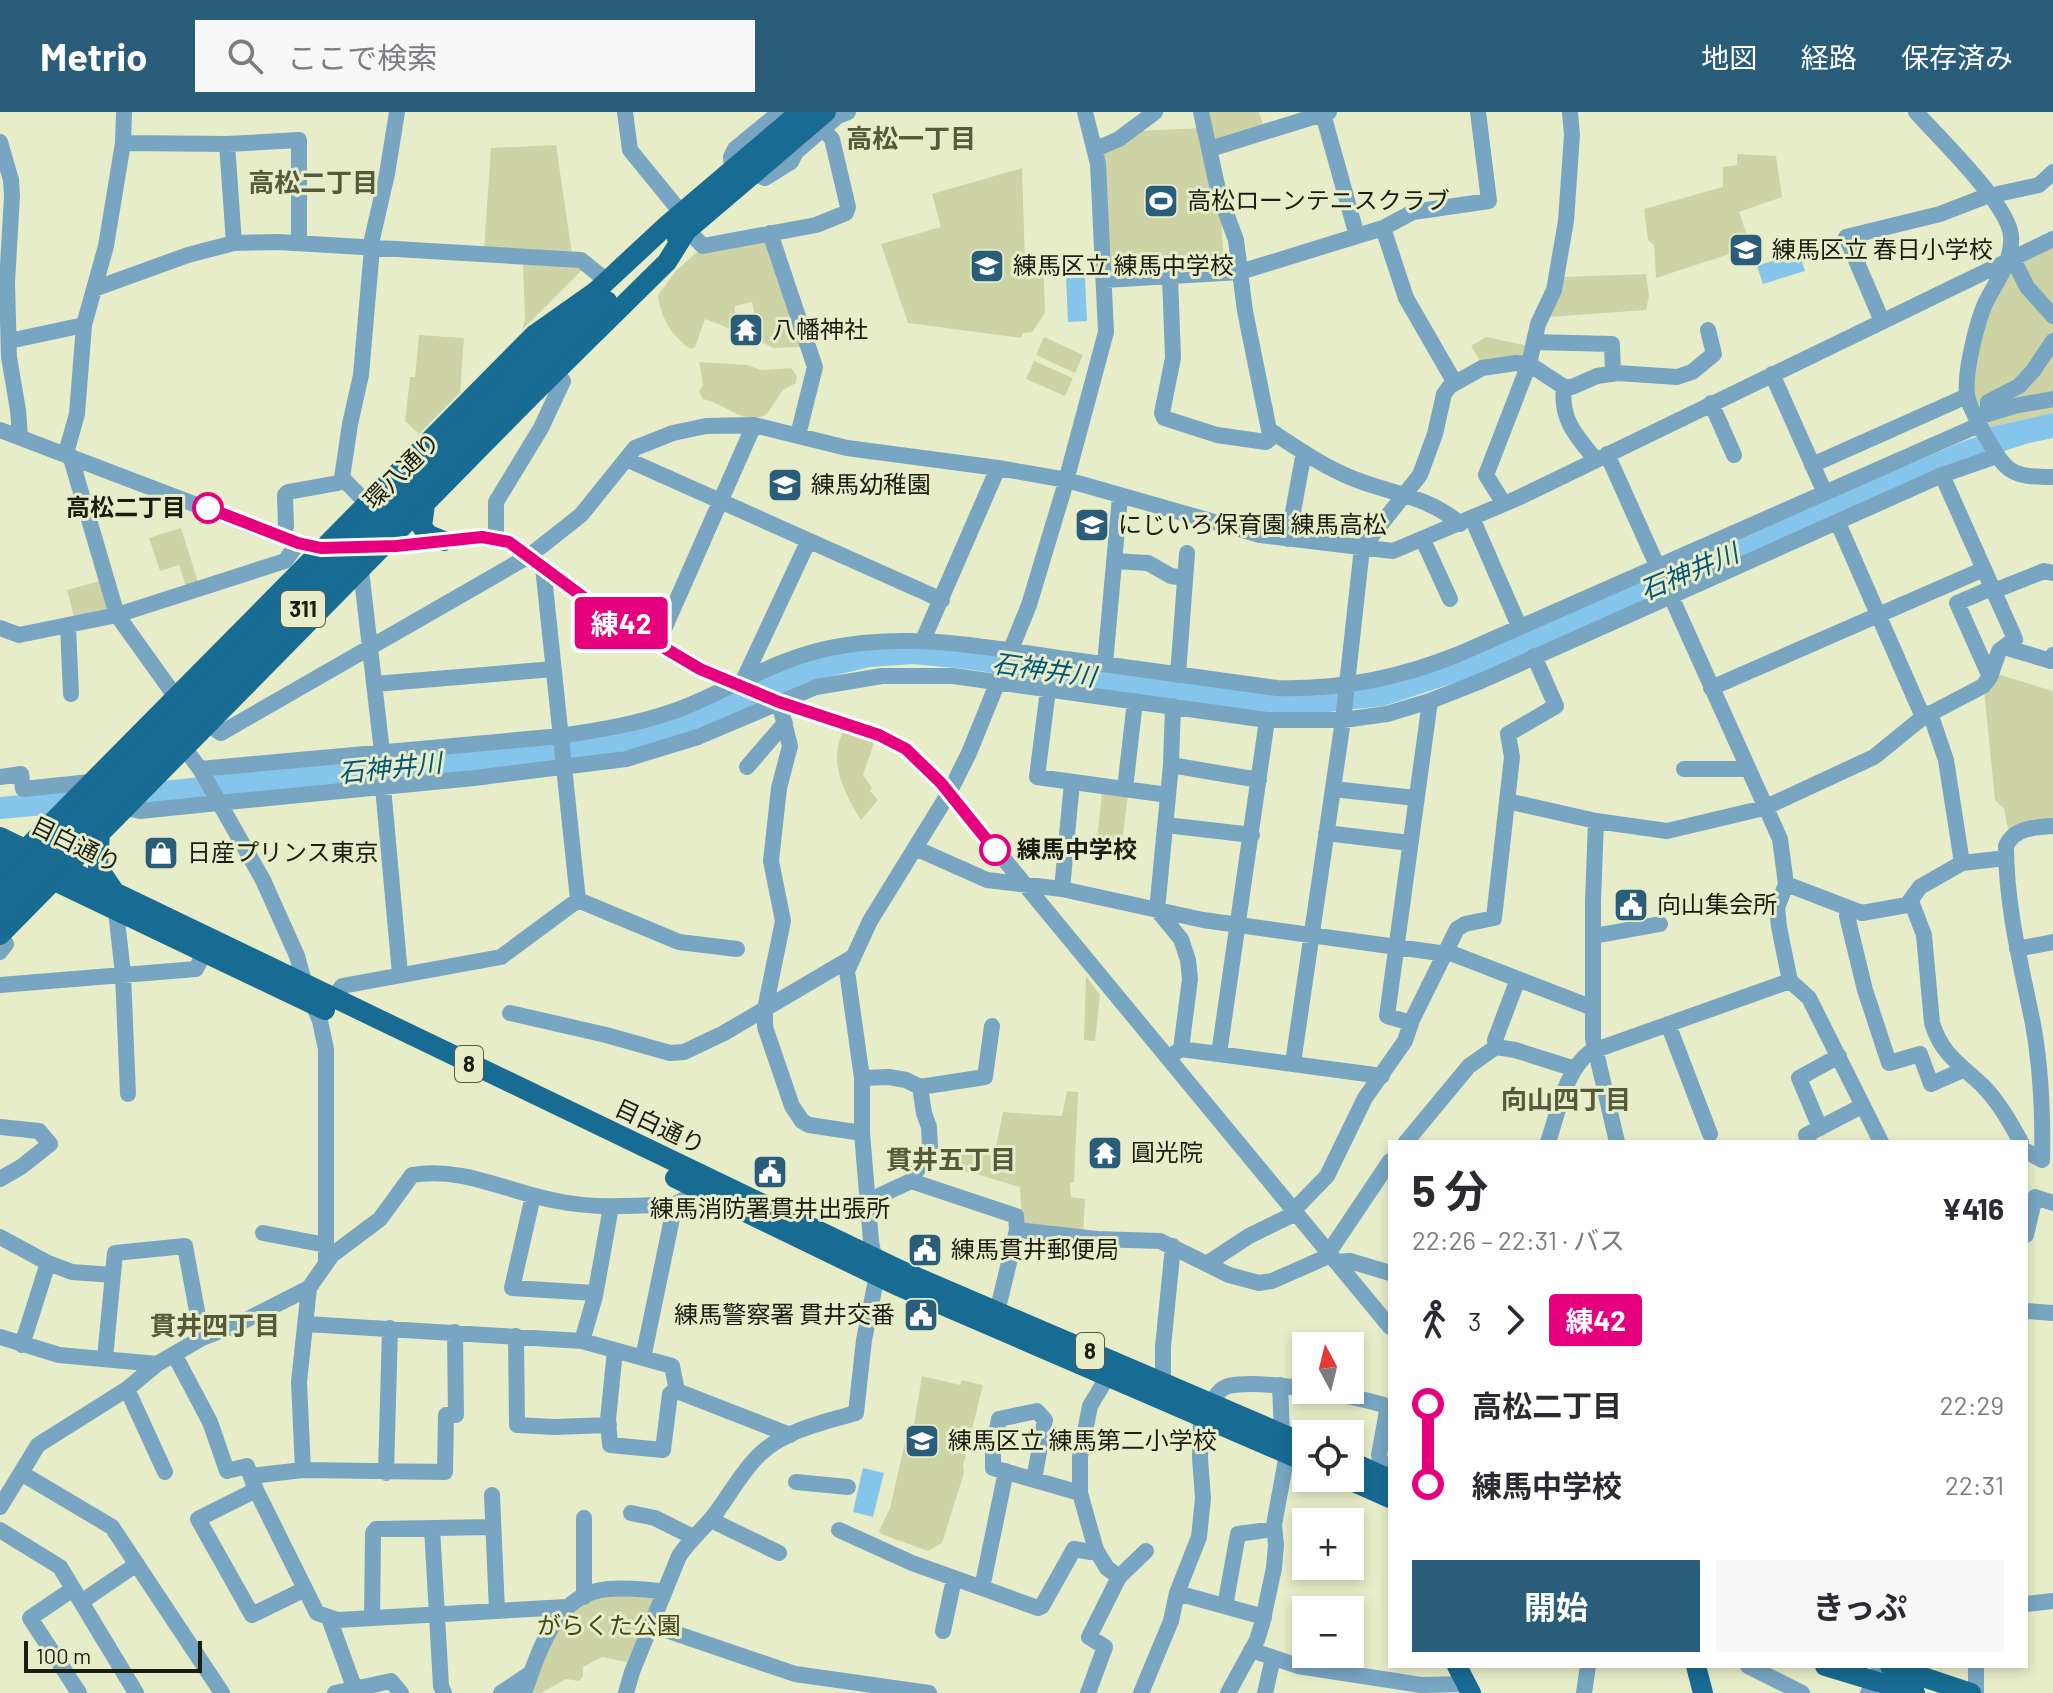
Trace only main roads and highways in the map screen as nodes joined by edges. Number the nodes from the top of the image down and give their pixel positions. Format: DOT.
graph roads {
  1 [pos="800,112"];
  2 [pos="824,120"];
  3 [pos="687,223"];
  4 [pos="603,291"];
  5 [pos="425,504"];
  6 [pos="444,541"];
  7 [pos="126,746"];
  8 [pos="160,774"];
  9 [pos="100,832"];
  10 [pos="0,837"];
  11 [pos="9,860"];
  12 [pos="59,874"];
  13 [pos="0,896"];
  14 [pos="117,903"];
  15 [pos="0,919"];
  16 [pos="0,934"];
  17 [pos="324,1002"];
  18 [pos="876,1266"];
  19 [pos="1206,1410"];
  20 [pos="1292,1450"];
  21 [pos="1364,1470"];
  22 [pos="1364,1482"];
  23 [pos="1388,1486"];
  24 [pos="1388,1487"];
  25 [pos="1697,1668"];
  26 [pos="1832,1668"];
  27 [pos="1896,1668"];
  28 [pos="1875,1680"];
  29 [pos="1703,1693"];
  30 [pos="1915,1693"];
  31 [pos="1974,1693"];
  1 -- 3 [label="main road, 環八通り / 311"];
  2 -- 3 [label="main road, 環八通り / 311"];
  3 -- 4 [label="main road, 環八通り / 311"];
  3 -- 5 [label="main road, 311"];
  4 -- 7 [label="main road"];
  4 -- 13 [label="main road, 環八通り / 311, bridge"];
  4 -- 15 [label="main road, 環八通り / 311, bridge"];
  5 -- 6 [label="main road"];
  5 -- 8 [label="main road, 311"];
  7 -- 8 [label="main road"];
  7 -- 11 [label="main road"];
  8 -- 9 [label="main road, 311"];
  9 -- 12 [label="main road, 311"];
  9 -- 14 [label="main road"];
  10 -- 11 [label="main road, 目白通り / 8"];
  11 -- 12 [label="main road, 目白通り / 8"];
  12 -- 14 [label="main road, 目白通り / 8"];
  12 -- 16 [label="main road"];
  14 -- 17 [label="main road, 目白通り / 8"];
  14 -- 17 [label="main road, 目白通り / 8"];
  17 -- 18 [label="main road, 目白通り / 8"];
  17 -- 18 [label="main road, 目白通り / 8"];
  18 -- 19 [label="main road, 目白通り / 8"];
  18 -- 19 [label="main road, 目白通り / 8"];
  19 -- 20 [label="main road, 目白通り / 8"];
  21 -- 23 [label="main road"];
  22 -- 24 [label="main road"];
  25 -- 29 [label="main road"];
  26 -- 28 [label="main road"];
  27 -- 31 [label="main road"];
  28 -- 30 [label="main road"];
}
